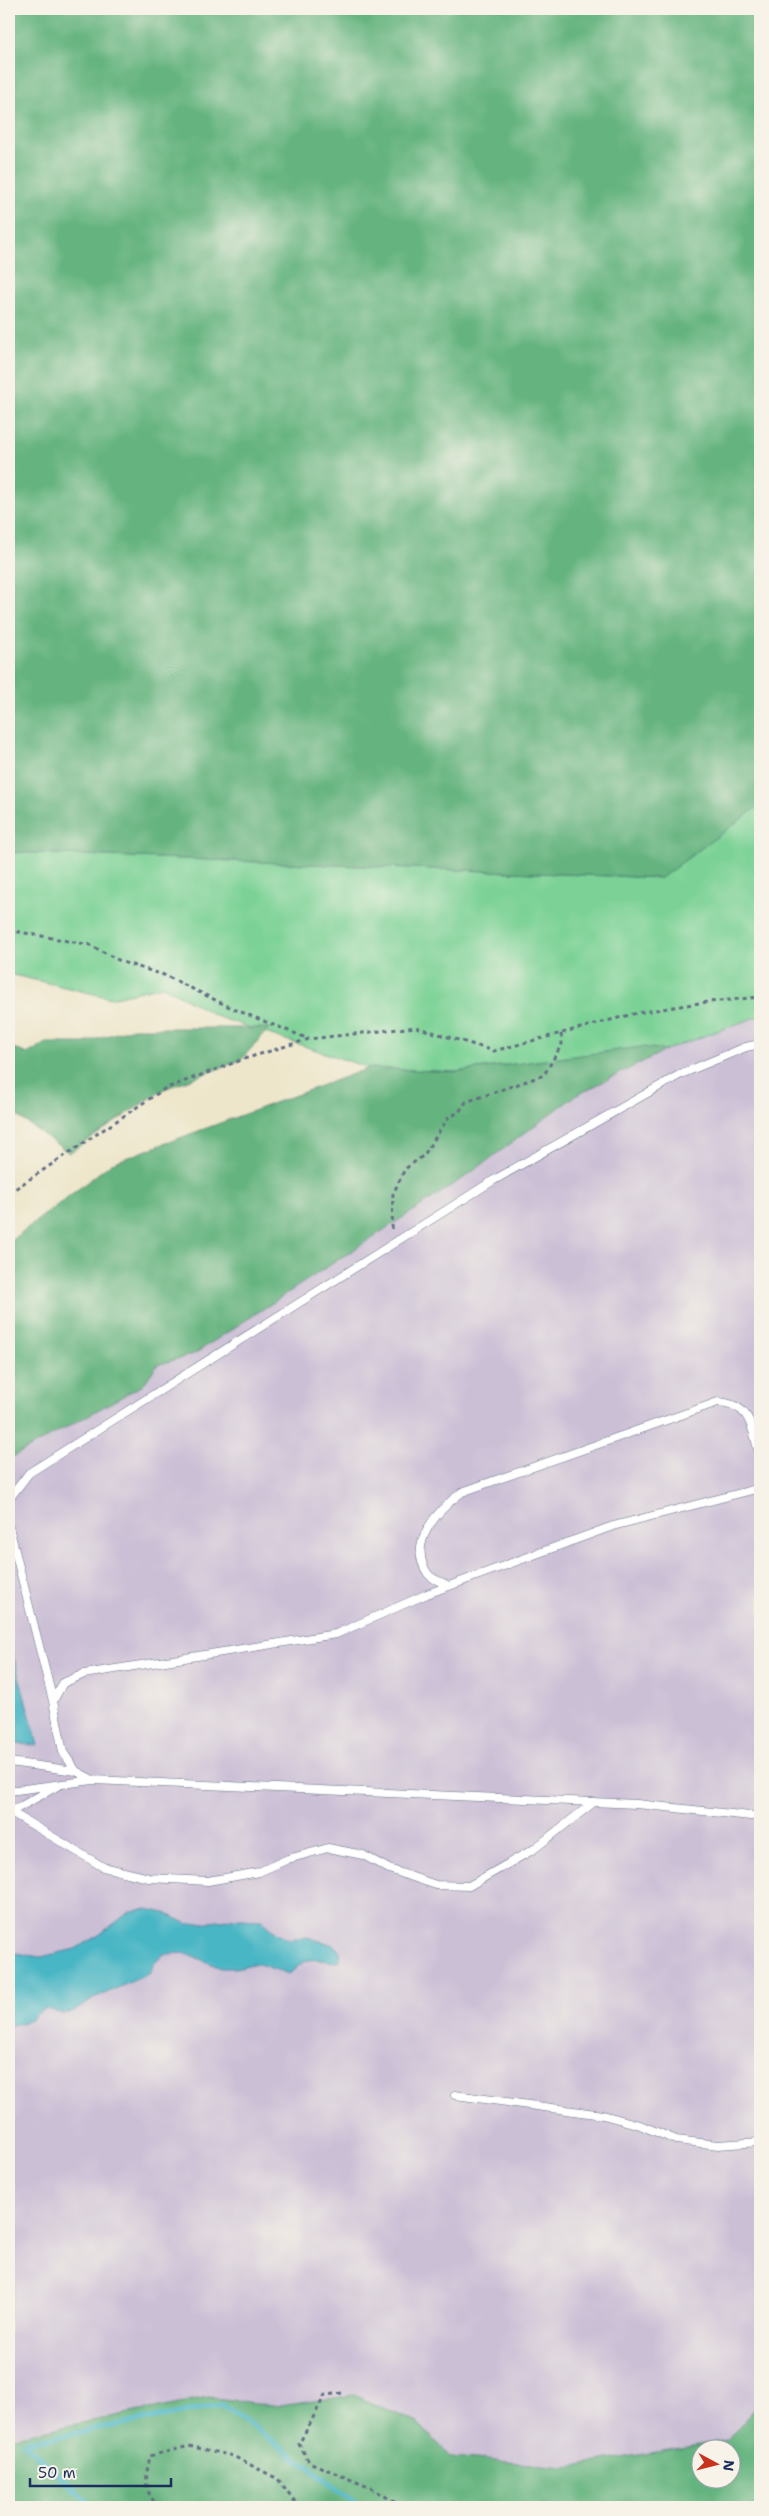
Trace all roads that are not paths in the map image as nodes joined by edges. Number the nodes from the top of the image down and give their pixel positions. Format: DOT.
graph roads {
  1 [pos="760,1044"];
  2 [pos="760,1457"];
  3 [pos="760,1488"];
  4 [pos="9,1499"];
  5 [pos="9,1527"];
  6 [pos="449,1586"];
  7 [pos="53,1701"];
  8 [pos="9,1762"];
  9 [pos="76,1771"];
  10 [pos="94,1780"];
  11 [pos="63,1783"];
  12 [pos="9,1791"];
  13 [pos="594,1802"];
  14 [pos="10,1813"];
  15 [pos="760,1817"];
  16 [pos="455,2095"];
  17 [pos="760,2142"];
  1 -- 4 [label="lane"];
  2 -- 6 [label="lane"];
  3 -- 6 [label="lane"];
  5 -- 7 [label="lane"];
  6 -- 7 [label="lane"];
  7 -- 9 [label="lane"];
  8 -- 9 [label="lane"];
  9 -- 10 [label="lane"];
  10 -- 11 [label="lane"];
  10 -- 13 [label="lane"];
  11 -- 12 [label="lane"];
  11 -- 14 [label="lane"];
  13 -- 14 [label="lane"];
  13 -- 15 [label="lane"];
  16 -- 17 [label="lane"];
}
